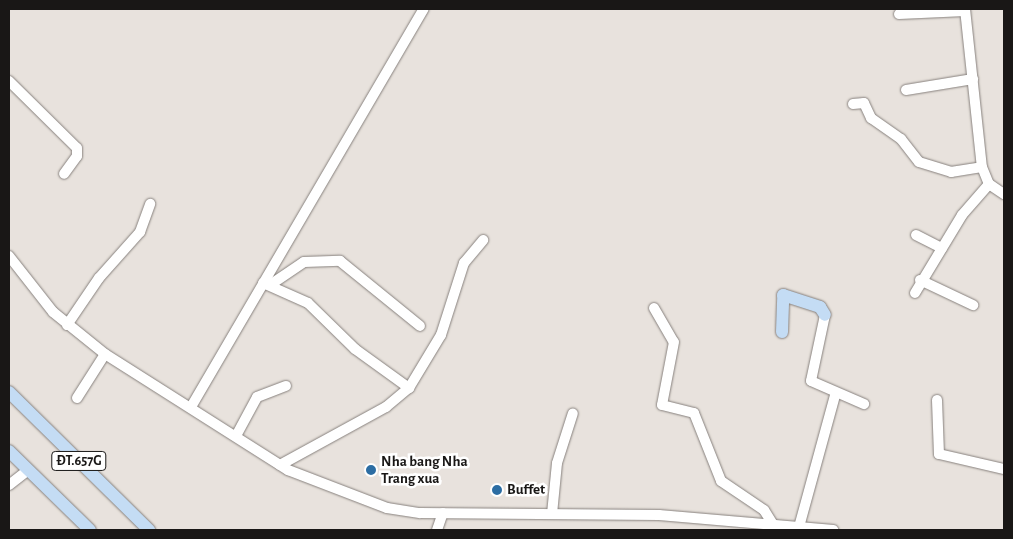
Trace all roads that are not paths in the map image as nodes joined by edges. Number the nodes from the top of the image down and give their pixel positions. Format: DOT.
graph roads {
  1 [pos="424,9"];
  2 [pos="965,10"];
  3 [pos="899,14"];
  4 [pos="973,79"];
  5 [pos="9,81"];
  6 [pos="906,90"];
  7 [pos="853,104"];
  8 [pos="982,167"];
  9 [pos="64,174"];
  10 [pos="990,184"];
  11 [pos="1004,194"];
  12 [pos="150,204"];
  13 [pos="916,235"];
  14 [pos="483,240"];
  15 [pos="942,248"];
  16 [pos="9,256"];
  17 [pos="920,280"];
  18 [pos="267,284"];
  19 [pos="915,293"];
  20 [pos="973,305"];
  21 [pos="654,308"];
  22 [pos="825,315"];
  23 [pos="67,325"];
  24 [pos="420,326"];
  25 [pos="782,332"];
  26 [pos="105,354"];
  27 [pos="286,386"];
  28 [pos="409,388"];
  29 [pos="9,392"];
  30 [pos="835,395"];
  31 [pos="77,398"];
  32 [pos="937,400"];
  33 [pos="864,404"];
  34 [pos="191,407"];
  35 [pos="573,414"];
  36 [pos="236,436"];
  37 [pos="9,451"];
  38 [pos="280,465"];
  39 [pos="1004,469"];
  40 [pos="28,470"];
  41 [pos="9,485"];
  42 [pos="443,513"];
  43 [pos="552,514"];
  44 [pos="775,527"];
  45 [pos="799,527"];
  46 [pos="90,530"];
  47 [pos="150,530"];
  48 [pos="437,530"];
  49 [pos="833,530"];
  1 -- 18 [label="street"];
  2 -- 3 [label="street"];
  2 -- 4 [label="street"];
  4 -- 6 [label="street"];
  4 -- 8 [label="street"];
  5 -- 9 [label="street"];
  7 -- 8 [label="street"];
  8 -- 10 [label="street"];
  10 -- 11 [label="street"];
  10 -- 15 [label="street"];
  12 -- 23 [label="street"];
  13 -- 15 [label="street"];
  14 -- 28 [label="street"];
  15 -- 17 [label="street"];
  16 -- 23 [label="street"];
  17 -- 19 [label="street"];
  17 -- 20 [label="street"];
  18 -- 24 [label="street"];
  18 -- 28 [label="street"];
  18 -- 34 [label="street"];
  21 -- 44 [label="street"];
  22 -- 25 [label="main road"];
  22 -- 30 [label="street"];
  23 -- 26 [label="street"];
  26 -- 31 [label="street"];
  26 -- 34 [label="street"];
  27 -- 36 [label="street"];
  28 -- 38 [label="street"];
  29 -- 47 [label="main road, ĐT.657G"];
  30 -- 33 [label="street"];
  30 -- 45 [label="street"];
  32 -- 39 [label="street"];
  34 -- 36 [label="street"];
  35 -- 43 [label="street"];
  36 -- 38 [label="street"];
  37 -- 40 [label="main road, ĐT.657G"];
  38 -- 42 [label="street"];
  40 -- 41 [label="street"];
  40 -- 46 [label="main road, ĐT.657G"];
  42 -- 43 [label="street"];
  42 -- 48 [label="street"];
  43 -- 44 [label="street"];
  44 -- 45 [label="street"];
  45 -- 49 [label="street"];
}
